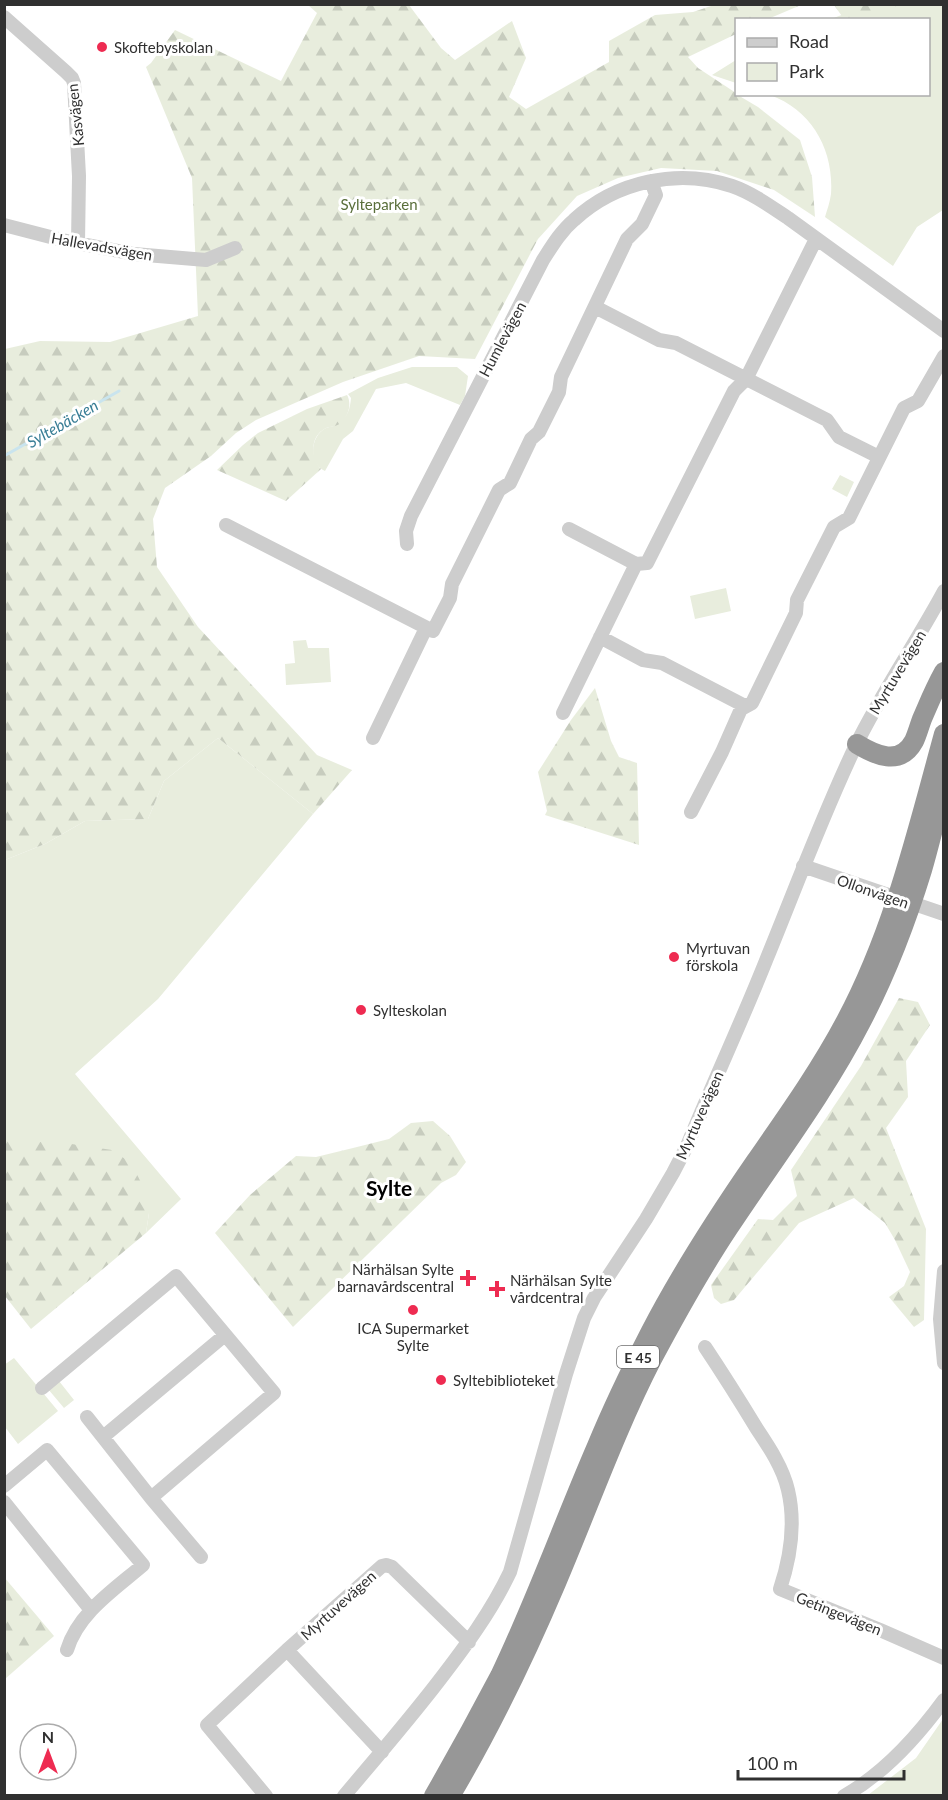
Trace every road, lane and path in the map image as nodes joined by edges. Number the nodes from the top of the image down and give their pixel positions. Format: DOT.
graph roads {
  1 [pos="4,17"];
  2 [pos="651,181"];
  3 [pos="4,225"];
  4 [pos="816,239"];
  5 [pos="78,243"];
  6 [pos="235,248"];
  7 [pos="595,307"];
  8 [pos="944,331"];
  9 [pos="944,356"];
  10 [pos="746,379"];
  11 [pos="879,457"];
  12 [pos="226,525"];
  13 [pos="569,529"];
  14 [pos="407,544"];
  15 [pos="636,564"];
  16 [pos="944,591"];
  17 [pos="426,628"];
  18 [pos="600,637"];
  19 [pos="944,672"];
  20 [pos="745,706"];
  21 [pos="563,713"];
  22 [pos="944,734"];
  23 [pos="373,738"];
  24 [pos="857,744"];
  25 [pos="944,788"];
  26 [pos="691,812"];
  27 [pos="803,866"];
  28 [pos="940,913"];
  29 [pos="944,1271"];
  30 [pos="225,1335"];
  31 [pos="705,1347"];
  32 [pos="944,1364"];
  33 [pos="42,1388"];
  34 [pos="87,1417"];
  35 [pos="103,1437"];
  36 [pos="4,1486"];
  37 [pos="151,1498"];
  38 [pos="4,1502"];
  39 [pos="201,1557"];
  40 [pos="91,1610"];
  41 [pos="469,1642"];
  42 [pos="66,1650"];
  43 [pos="287,1650"];
  44 [pos="944,1658"];
  45 [pos="944,1700"];
  46 [pos="382,1752"];
  47 [pos="266,1796"];
  48 [pos="344,1796"];
  49 [pos="434,1796"];
  50 [pos="450,1796"];
  51 [pos="844,1796"];
  1 -- 5 [label="street, Kasvägen"];
  2 -- 4 [label="street, Humlevägen"];
  2 -- 7 [label="street"];
  2 -- 14 [label="street, Humlevägen"];
  3 -- 5 [label="street, Hallevadsvägen"];
  4 -- 8 [label="street, Humlevägen"];
  4 -- 10 [label="street"];
  5 -- 6 [label="street, Hallevadsvägen"];
  7 -- 10 [label="street"];
  7 -- 17 [label="street"];
  9 -- 11 [label="street"];
  10 -- 11 [label="street"];
  10 -- 15 [label="street"];
  11 -- 20 [label="street"];
  12 -- 17 [label="street"];
  13 -- 15 [label="street"];
  15 -- 18 [label="street"];
  16 -- 24 [label="street, Myrtuvevägen"];
  17 -- 23 [label="street"];
  18 -- 20 [label="street"];
  18 -- 21 [label="street"];
  19 -- 24 [label="highway"];
  20 -- 26 [label="street"];
  22 -- 49 [label="highway, E 45"];
  24 -- 27 [label="street, Myrtuvevägen"];
  25 -- 50 [label="highway, E 45"];
  27 -- 28 [label="street, Ollonvägen"];
  27 -- 41 [label="street, Myrtuvevägen"];
  29 -- 32 [label="street"];
  30 -- 33 [label="street"];
  30 -- 35 [label="street"];
  30 -- 37 [label="street"];
  31 -- 44 [label="street, Getingevägen"];
  34 -- 35 [label="street"];
  35 -- 37 [label="street"];
  36 -- 40 [label="street"];
  37 -- 39 [label="street"];
  38 -- 40 [label="street"];
  40 -- 42 [label="street"];
  41 -- 43 [label="street, Myrtuvevägen"];
  41 -- 46 [label="street, Myrtuvevägen"];
  43 -- 46 [label="street, Myrtuvevägen"];
  43 -- 47 [label="street, Myrtuvevägen"];
  45 -- 51 [label="street"];
  46 -- 48 [label="street, Myrtuvevägen"];
}
